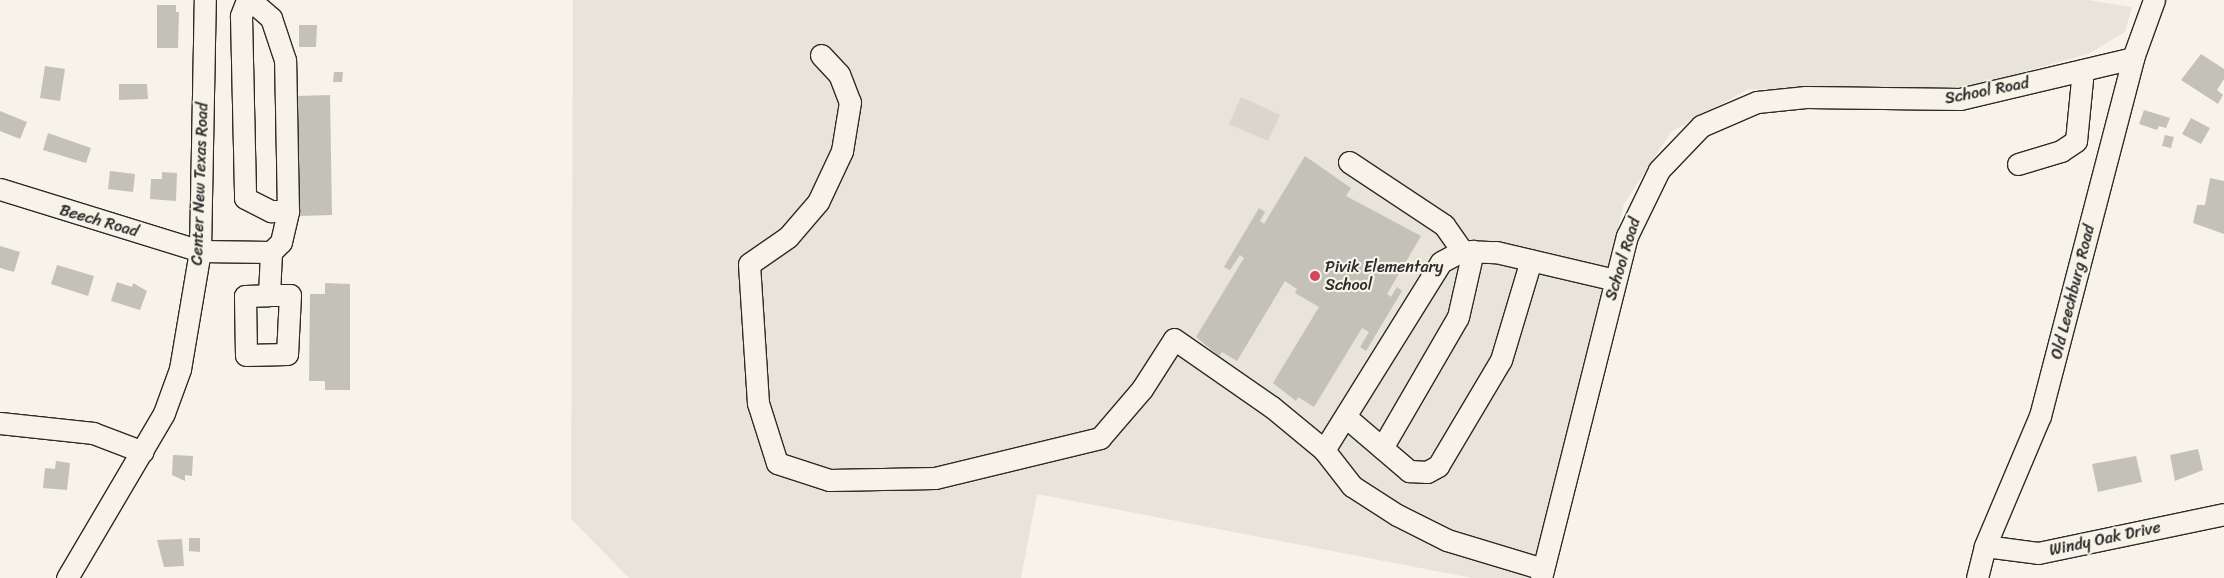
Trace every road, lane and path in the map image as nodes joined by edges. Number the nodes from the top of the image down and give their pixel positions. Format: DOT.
graph roads {
  1 [pos="205,0"];
  2 [pos="2154,0"];
  3 [pos="255,1"];
  4 [pos="822,55"];
  5 [pos="2133,58"];
  6 [pos="2084,70"];
  7 [pos="1349,162"];
  8 [pos="2018,164"];
  9 [pos="0,189"];
  10 [pos="288,211"];
  11 [pos="200,251"];
  12 [pos="1468,251"];
  13 [pos="271,252"];
  14 [pos="1531,260"];
  15 [pos="1615,280"];
  16 [pos="270,295"];
  17 [pos="1347,418"];
  18 [pos="0,423"];
  19 [pos="1382,448"];
  20 [pos="1324,450"];
  21 [pos="143,452"];
  22 [pos="2224,514"];
  23 [pos="1985,546"];
  24 [pos="1542,573"];
  25 [pos="66,578"];
  26 [pos="1977,578"];
  1 -- 11 [label="street, Center New Texas Road"];
  2 -- 5 [label="street, Old Leechburg Road"];
  3 -- 10 [label="street"];
  3 -- 10 [label="street"];
  4 -- 20 [label="street"];
  5 -- 6 [label="street, School Road"];
  5 -- 23 [label="street, Old Leechburg Road"];
  6 -- 8 [label="street"];
  6 -- 15 [label="street, School Road"];
  7 -- 12 [label="street"];
  9 -- 11 [label="street, Beech Road"];
  10 -- 13 [label="street"];
  11 -- 13 [label="street, Beech Road"];
  11 -- 21 [label="street, Center New Texas Road"];
  12 -- 14 [label="street"];
  12 -- 17 [label="street"];
  12 -- 19 [label="street"];
  13 -- 16 [label="street"];
  14 -- 15 [label="street"];
  14 -- 19 [label="street"];
  15 -- 24 [label="street, School Road"];
  17 -- 19 [label="street"];
  17 -- 20 [label="street"];
  18 -- 21 [label="street"];
  20 -- 24 [label="street"];
  21 -- 25 [label="street, Center New Texas Road"];
  22 -- 23 [label="street, Windy Oak Drive"];
  23 -- 26 [label="street, Old Leechburg Road"];
}
